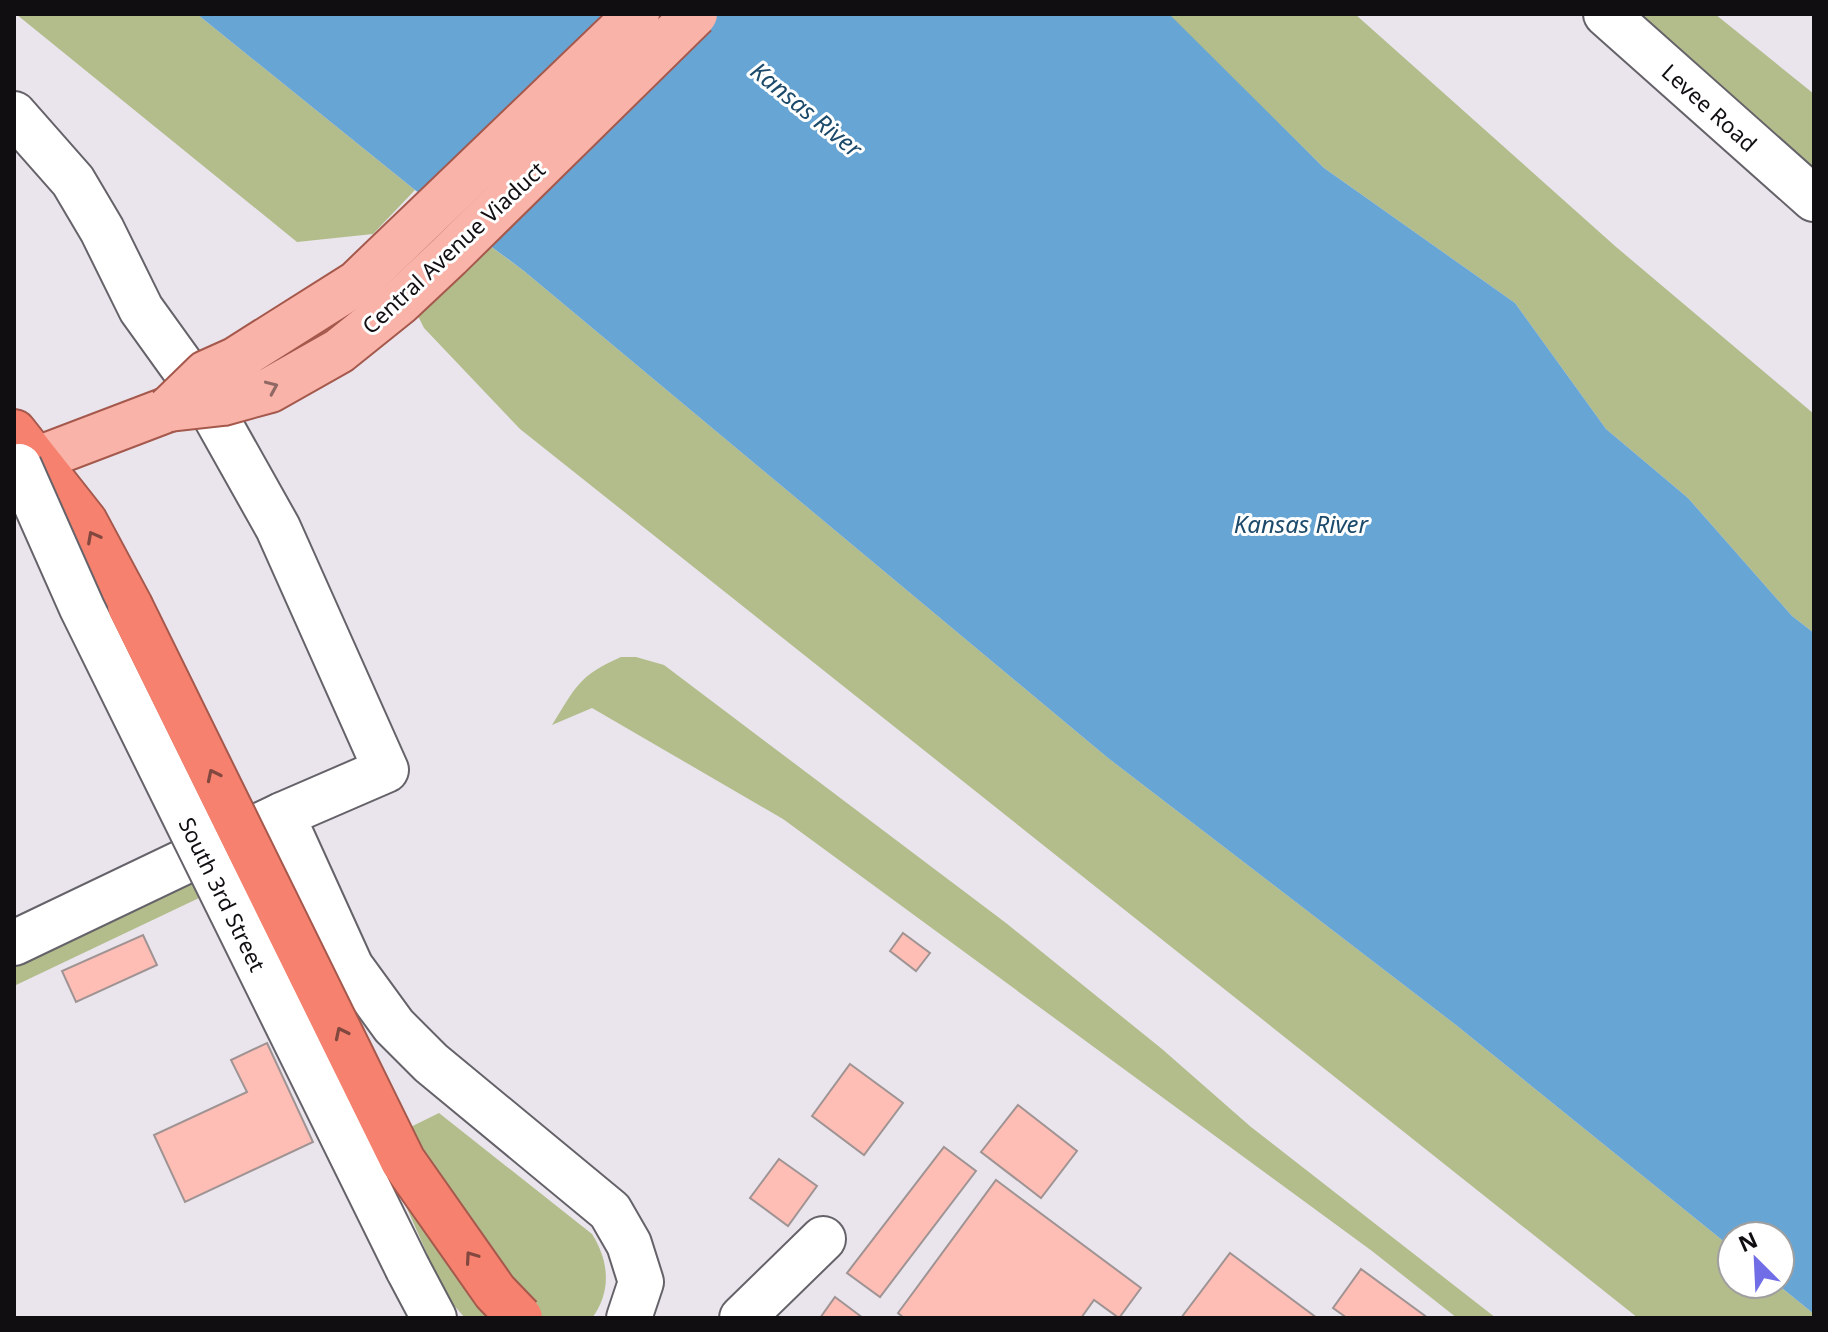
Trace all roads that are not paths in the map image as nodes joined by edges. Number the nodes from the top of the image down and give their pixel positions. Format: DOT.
graph roads {
  1 [pos="637,14"];
  2 [pos="665,14"];
  3 [pos="695,14"];
  4 [pos="1606,14"];
  5 [pos="14,114"];
  6 [pos="1814,199"];
  7 [pos="317,339"];
  8 [pos="169,409"];
  9 [pos="16,455"];
  10 [pos="282,815"];
  11 [pos="14,943"];
  12 [pos="823,1239"];
  13 [pos="634,1316"];
  14 [pos="434,1318"];
  15 [pos="520,1318"];
  16 [pos="742,1318"];
  1 -- 8 [label="main road, Central Avenue Viaduct, bridge"];
  2 -- 7 [label="street"];
  8 -- 3 [label="main road, Central Avenue Viaduct, one-way, bridge"];
  4 -- 6 [label="street, Levee Road"];
  5 -- 10 [label="street"];
  8 -- 9 [label="main road, Central Avenue Viaduct"];
  9 -- 14 [label="street, South 3rd Street, bridge"];
  15 -- 9 [label="highway, one-way, bridge"];
  10 -- 11 [label="street"];
  10 -- 13 [label="street"];
  12 -- 16 [label="street"];
}
